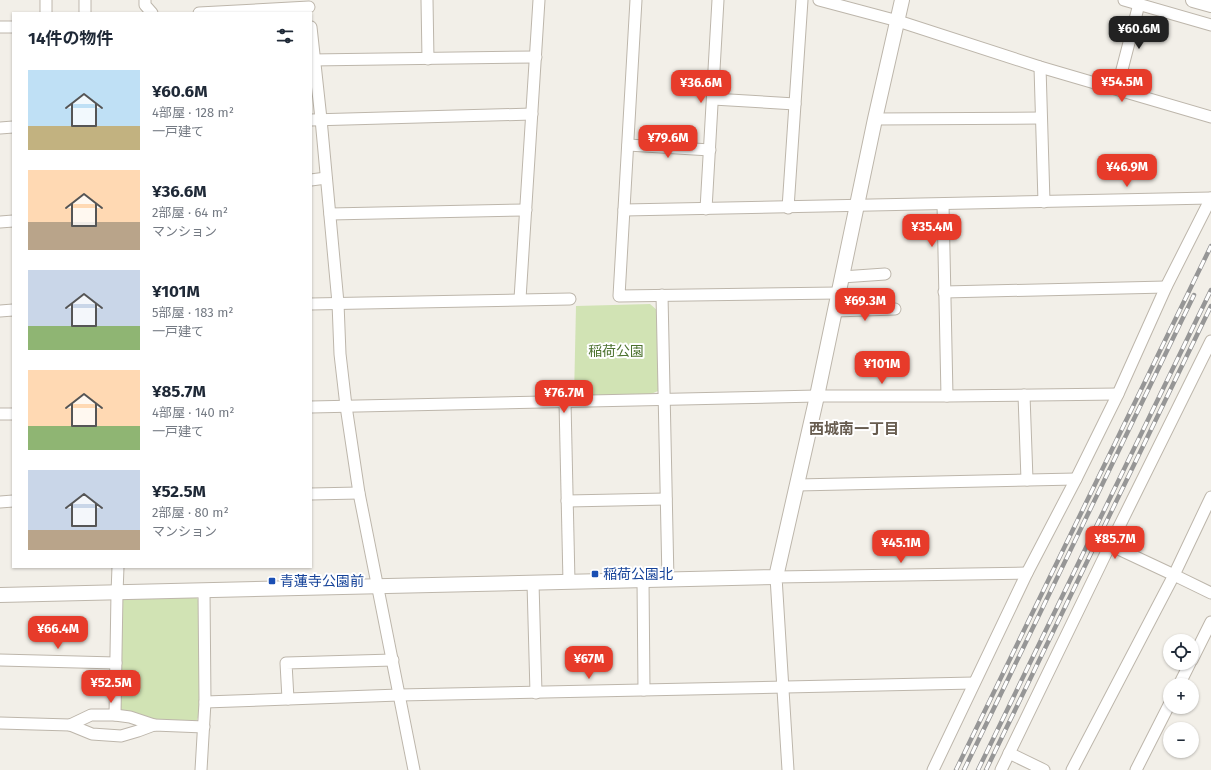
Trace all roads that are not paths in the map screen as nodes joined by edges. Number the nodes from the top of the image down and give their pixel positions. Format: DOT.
graph roads {
  1 [pos="46,0"];
  2 [pos="85,0"];
  3 [pos="427,0"];
  4 [pos="539,0"];
  5 [pos="636,0"];
  6 [pos="718,0"];
  7 [pos="802,0"];
  8 [pos="819,0"];
  9 [pos="902,0"];
  10 [pos="1124,0"];
  11 [pos="1193,0"];
  12 [pos="1139,4"];
  13 [pos="1211,5"];
  14 [pos="309,7"];
  15 [pos="46,12"];
  16 [pos="85,12"];
  17 [pos="217,12"];
  18 [pos="898,21"];
  19 [pos="1211,25"];
  20 [pos="0,27"];
  21 [pos="12,27"];
  22 [pos="312,44"];
  23 [pos="536,57"];
  24 [pos="428,59"];
  25 [pos="313,60"];
  26 [pos="1040,67"];
  27 [pos="1117,89"];
  28 [pos="712,99"];
  29 [pos="795,104"];
  30 [pos="532,114"];
  31 [pos="1211,117"];
  32 [pos="1042,118"];
  33 [pos="875,119"];
  34 [pos="316,120"];
  35 [pos="12,127"];
  36 [pos="0,128"];
  37 [pos="628,145"];
  38 [pos="710,150"];
  39 [pos="326,178"];
  40 [pos="312,180"];
  41 [pos="1211,198"];
  42 [pos="1044,202"];
  43 [pos="943,204"];
  44 [pos="858,205"];
  45 [pos="788,208"];
  46 [pos="706,209"];
  47 [pos="526,210"];
  48 [pos="624,210"];
  49 [pos="330,214"];
  50 [pos="12,221"];
  51 [pos="0,222"];
  52 [pos="885,274"];
  53 [pos="842,277"];
  54 [pos="1166,287"];
  55 [pos="944,292"];
  56 [pos="838,293"];
  57 [pos="662,295"];
  58 [pos="520,299"];
  59 [pos="570,299"];
  60 [pos="312,304"];
  61 [pos="338,304"];
  62 [pos="895,309"];
  63 [pos="12,310"];
  64 [pos="0,311"];
  65 [pos="834,311"];
  66 [pos="1211,341"];
  67 [pos="1206,363"];
  68 [pos="1118,394"];
  69 [pos="1024,395"];
  70 [pos="817,396"];
  71 [pos="947,396"];
  72 [pos="664,399"];
  73 [pos="566,402"];
  74 [pos="346,406"];
  75 [pos="312,407"];
  76 [pos="0,414"];
  77 [pos="12,414"];
  78 [pos="1027,480"];
  79 [pos="1076,480"];
  80 [pos="797,485"];
  81 [pos="360,493"];
  82 [pos="312,494"];
  83 [pos="1211,497"];
  84 [pos="666,499"];
  85 [pos="12,501"];
  86 [pos="567,501"];
  87 [pos="0,502"];
  88 [pos="1110,545"];
  89 [pos="118,568"];
  90 [pos="1027,573"];
  91 [pos="1174,574"];
  92 [pos="776,577"];
  93 [pos="643,580"];
  94 [pos="668,580"];
  95 [pos="569,582"];
  96 [pos="533,583"];
  97 [pos="378,587"];
  98 [pos="204,591"];
  99 [pos="117,592"];
  100 [pos="1211,593"];
  101 [pos="0,595"];
  102 [pos="1211,622"];
  103 [pos="1199,646"];
  104 [pos="0,660"];
  105 [pos="393,660"];
  106 [pos="116,663"];
  107 [pos="974,684"];
  108 [pos="783,686"];
  109 [pos="644,690"];
  110 [pos="536,693"];
  111 [pos="399,695"];
  112 [pos="288,699"];
  113 [pos="205,702"];
  114 [pos="1164,714"];
  115 [pos="115,715"];
  116 [pos="0,723"];
  117 [pos="70,725"];
  118 [pos="154,725"];
  119 [pos="204,727"];
  120 [pos="1009,753"];
  121 [pos="201,770"];
  122 [pos="414,770"];
  123 [pos="788,770"];
  124 [pos="933,770"];
  125 [pos="1001,770"];
  126 [pos="1044,770"];
  127 [pos="1072,770"];
  128 [pos="1136,770"];
  1 -- 15 [label="street"];
  2 -- 16 [label="street"];
  3 -- 24 [label="street"];
  4 -- 23 [label="street"];
  5 -- 37 [label="street"];
  6 -- 28 [label="street"];
  7 -- 29 [label="street"];
  8 -- 18 [label="street"];
  9 -- 18 [label="street"];
  10 -- 12 [label="street"];
  11 -- 13 [label="street"];
  12 -- 19 [label="street"];
  12 -- 27 [label="street"];
  14 -- 17 [label="street"];
  18 -- 26 [label="street"];
  18 -- 33 [label="street"];
  20 -- 21 [label="street"];
  22 -- 25 [label="street"];
  23 -- 24 [label="street"];
  23 -- 30 [label="street"];
  24 -- 25 [label="street"];
  25 -- 34 [label="street"];
  26 -- 27 [label="street"];
  26 -- 32 [label="street"];
  27 -- 31 [label="street"];
  28 -- 29 [label="street"];
  28 -- 38 [label="street"];
  29 -- 45 [label="street"];
  30 -- 34 [label="street"];
  30 -- 47 [label="street"];
  32 -- 33 [label="street"];
  32 -- 42 [label="street"];
  33 -- 44 [label="street"];
  34 -- 39 [label="street"];
  35 -- 36 [label="street"];
  37 -- 38 [label="street"];
  37 -- 48 [label="street"];
  38 -- 46 [label="street"];
  39 -- 40 [label="street"];
  39 -- 49 [label="street"];
  41 -- 42 [label="street"];
  41 -- 54 [label="street"];
  42 -- 43 [label="street"];
  43 -- 44 [label="street"];
  43 -- 55 [label="street"];
  44 -- 45 [label="street"];
  44 -- 53 [label="street"];
  45 -- 46 [label="street"];
  46 -- 48 [label="street"];
  47 -- 49 [label="street"];
  47 -- 58 [label="street"];
  48 -- 57 [label="street"];
  49 -- 61 [label="street"];
  50 -- 51 [label="street"];
  52 -- 53 [label="street"];
  53 -- 56 [label="street"];
  54 -- 55 [label="street"];
  54 -- 68 [label="street"];
  55 -- 71 [label="street"];
  56 -- 57 [label="street"];
  56 -- 65 [label="street"];
  57 -- 72 [label="street"];
  58 -- 59 [label="street"];
  58 -- 61 [label="street"];
  60 -- 61 [label="street"];
  61 -- 74 [label="street"];
  62 -- 65 [label="street"];
  63 -- 64 [label="street"];
  65 -- 70 [label="street"];
  66 -- 67 [label="street"];
  67 -- 88 [label="street"];
  68 -- 69 [label="street"];
  68 -- 79 [label="street"];
  69 -- 71 [label="street"];
  69 -- 78 [label="street"];
  70 -- 71 [label="street"];
  70 -- 72 [label="street"];
  70 -- 80 [label="street"];
  72 -- 73 [label="street"];
  72 -- 84 [label="street"];
  73 -- 74 [label="street"];
  73 -- 86 [label="street"];
  74 -- 75 [label="street"];
  74 -- 81 [label="street"];
  76 -- 77 [label="street"];
  78 -- 79 [label="street"];
  78 -- 80 [label="street"];
  79 -- 90 [label="street"];
  80 -- 92 [label="street"];
  81 -- 82 [label="street"];
  81 -- 97 [label="street"];
  83 -- 91 [label="street"];
  84 -- 86 [label="street"];
  84 -- 94 [label="street"];
  85 -- 87 [label="street"];
  86 -- 95 [label="street"];
  88 -- 91 [label="street"];
  88 -- 120 [label="street"];
  89 -- 99 [label="street"];
  90 -- 92 [label="street"];
  90 -- 107 [label="street"];
  91 -- 100 [label="street"];
  91 -- 127 [label="street"];
  92 -- 94 [label="street"];
  92 -- 108 [label="street"];
  93 -- 94 [label="street"];
  93 -- 95 [label="street"];
  93 -- 109 [label="street"];
  95 -- 96 [label="street"];
  96 -- 97 [label="street"];
  96 -- 110 [label="street"];
  97 -- 98 [label="street"];
  97 -- 105 [label="street"];
  98 -- 99 [label="street"];
  98 -- 113 [label="street"];
  99 -- 101 [label="street"];
  99 -- 106 [label="street"];
  102 -- 103 [label="street"];
  104 -- 106 [label="street"];
  105 -- 111 [label="street"];
  105 -- 112 [label="street"];
  106 -- 115 [label="street"];
  107 -- 108 [label="street"];
  107 -- 124 [label="street"];
  108 -- 109 [label="street"];
  108 -- 123 [label="street"];
  109 -- 110 [label="street"];
  110 -- 111 [label="street"];
  111 -- 112 [label="street"];
  111 -- 122 [label="street"];
  112 -- 113 [label="street"];
  113 -- 119 [label="street"];
  114 -- 128 [label="street"];
  115 -- 117 [label="street"];
  115 -- 118 [label="street"];
  116 -- 117 [label="street"];
  117 -- 118 [label="street"];
  118 -- 119 [label="street"];
  119 -- 121 [label="street"];
  120 -- 125 [label="street"];
  120 -- 126 [label="street"];
}
